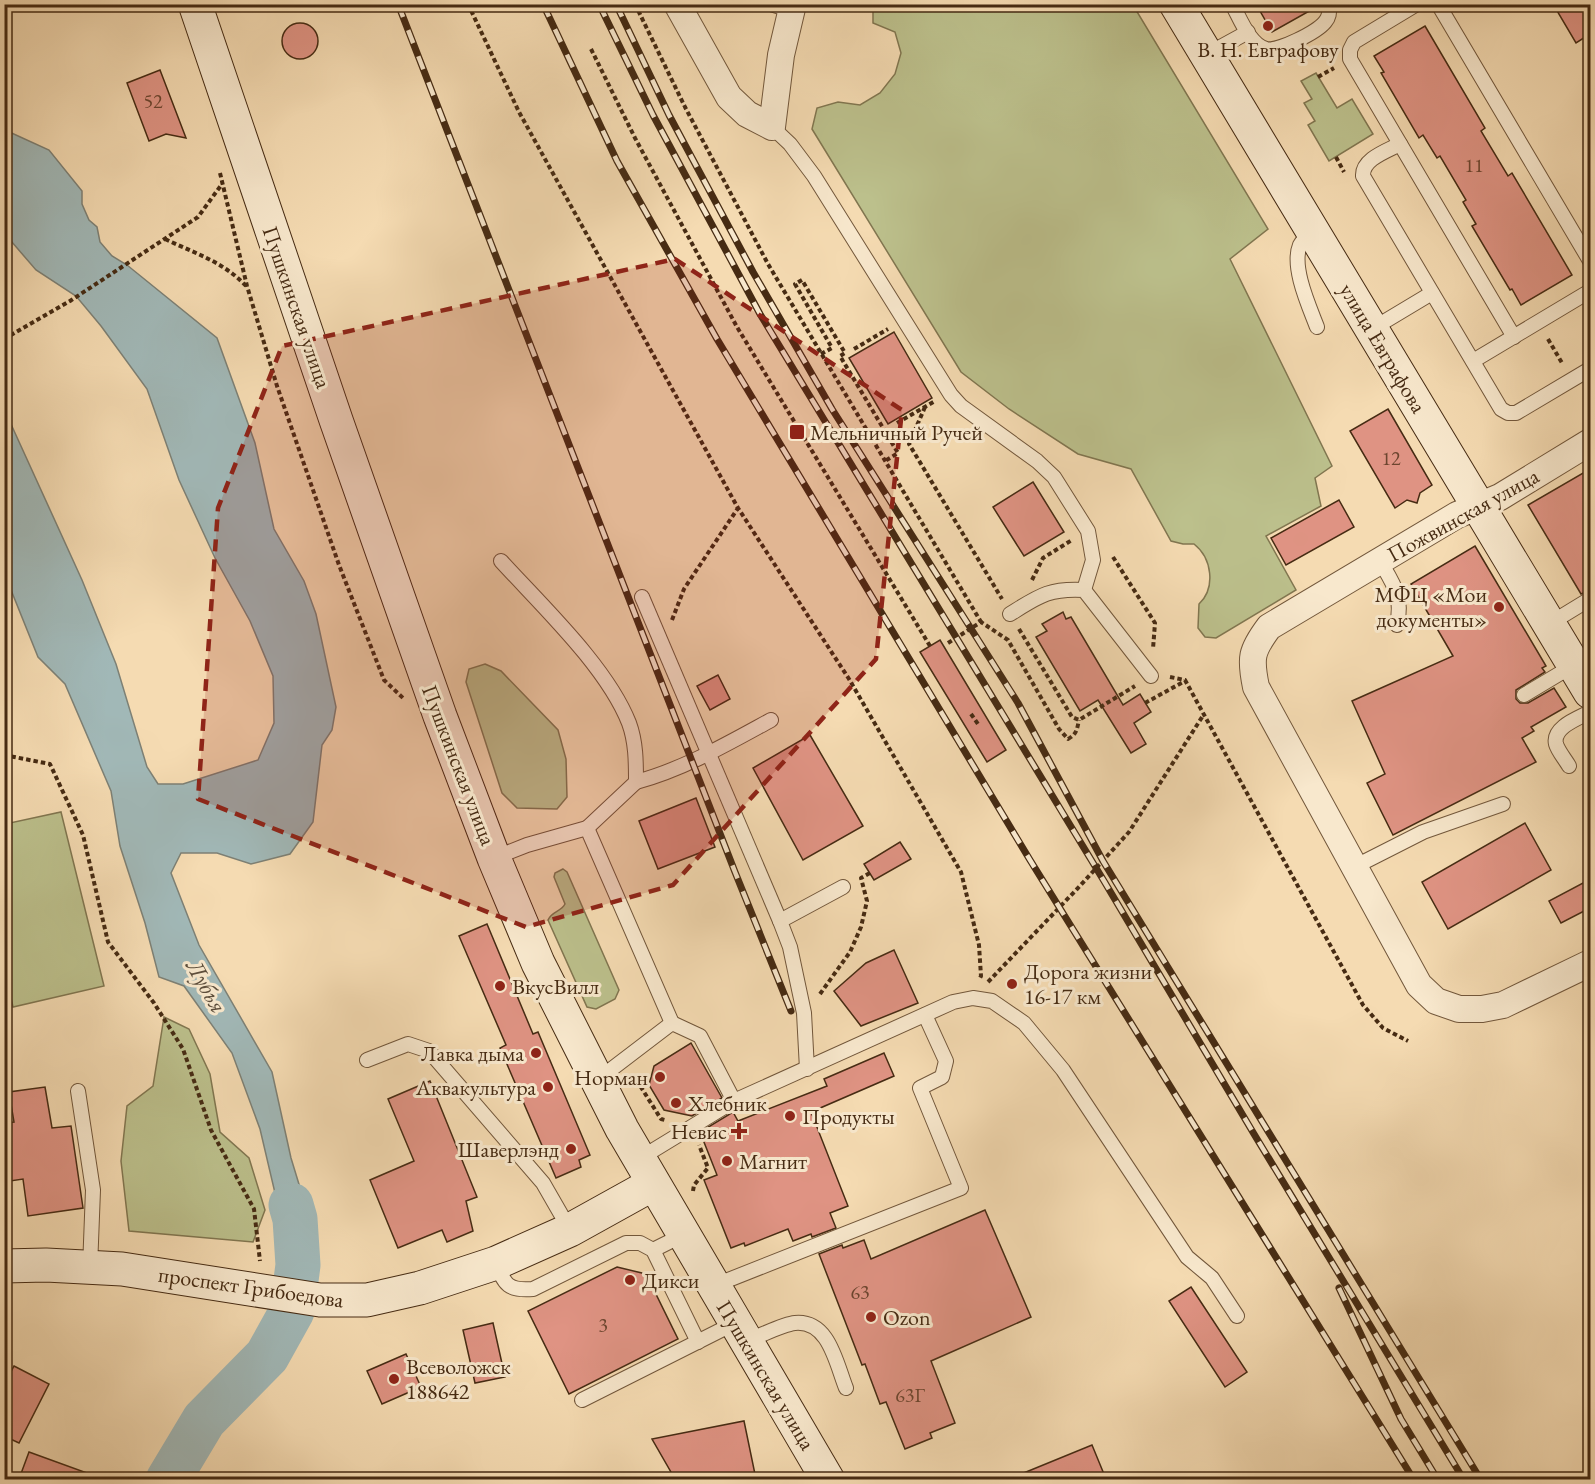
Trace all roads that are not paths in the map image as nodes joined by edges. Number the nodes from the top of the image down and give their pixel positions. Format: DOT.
graph roads {
  1 [pos="677,4"];
  2 [pos="1176,4"];
  3 [pos="1232,4"];
  4 [pos="1329,4"];
  5 [pos="1417,4"];
  6 [pos="1438,4"];
  7 [pos="785,6"];
  8 [pos="202,7"];
  9 [pos="1248,32"];
  10 [pos="1206,55"];
  11 [pos="772,127"];
  12 [pos="1400,144"];
  13 [pos="1312,231"];
  14 [pos="1590,261"];
  15 [pos="1590,291"];
  16 [pos="1432,293"];
  17 [pos="1317,327"];
  18 [pos="1371,329"];
  19 [pos="1514,337"];
  20 [pos="1473,361"];
  21 [pos="1590,369"];
  22 [pos="1590,442"];
  23 [pos="1478,506"];
  24 [pos="501,561"];
  25 [pos="1380,561"];
  26 [pos="1084,590"];
  27 [pos="642,597"];
  28 [pos="1590,599"];
  29 [pos="1007,608"];
  30 [pos="1549,624"];
  31 [pos="1396,625"];
  32 [pos="1151,676"];
  33 [pos="1582,679"];
  34 [pos="1524,695"];
  35 [pos="1590,711"];
  36 [pos="771,720"];
  37 [pos="710,753"];
  38 [pos="1569,766"];
  39 [pos="636,782"];
  40 [pos="1503,804"];
  41 [pos="586,828"];
  42 [pos="494,858"];
  43 [pos="1354,867"];
  44 [pos="843,887"];
  45 [pos="780,921"];
  46 [pos="1590,963"];
  47 [pos="925,1015"];
  48 [pos="672,1023"];
  49 [pos="367,1060"];
  50 [pos="807,1069"];
  51 [pos="596,1081"];
  52 [pos="78,1091"];
  53 [pos="734,1101"];
  54 [pos="646,1172"];
  55 [pos="570,1230"];
  56 [pos="683,1235"];
  57 [pos="653,1250"];
  58 [pos="496,1263"];
  59 [pos="4,1266"];
  60 [pos="90,1268"];
  61 [pos="713,1286"];
  62 [pos="1237,1316"];
  63 [pos="741,1332"];
  64 [pos="698,1342"];
  65 [pos="846,1388"];
  66 [pos="582,1400"];
  67 [pos="828,1479"];
  1 -- 11 [label="street"];
  2 -- 10 [label="street, улица Евграфова"];
  3 -- 9 [label="lane"];
  4 -- 9 [label="lane"];
  5 -- 12 [label="lane"];
  6 -- 14 [label="lane"];
  7 -- 11 [label="street"];
  8 -- 42 [label="street, Пушкинская улица"];
  9 -- 10 [label="lane"];
  10 -- 13 [label="street, улица Евграфова"];
  11 -- 26 [label="lane"];
  12 -- 16 [label="lane"];
  12 -- 19 [label="lane"];
  13 -- 17 [label="lane"];
  13 -- 18 [label="street, улица Евграфова"];
  15 -- 19 [label="lane"];
  16 -- 18 [label="lane"];
  16 -- 20 [label="lane"];
  18 -- 23 [label="street, улица Евграфова"];
  19 -- 20 [label="lane"];
  20 -- 21 [label="lane"];
  22 -- 23 [label="street, Пожвинская улица"];
  23 -- 25 [label="street, Пожвинская улица"];
  23 -- 30 [label="street, улица Евграфова"];
  24 -- 39 [label="lane"];
  25 -- 31 [label="lane"];
  25 -- 43 [label="street, Пожвинская улица"];
  26 -- 29 [label="lane"];
  26 -- 32 [label="lane"];
  27 -- 37 [label="lane"];
  28 -- 30 [label="lane"];
  30 -- 33 [label="street, улица Евграфова"];
  33 -- 34 [label="lane"];
  35 -- 38 [label="lane"];
  36 -- 37 [label="lane"];
  37 -- 39 [label="lane"];
  37 -- 45 [label="lane"];
  39 -- 41 [label="lane"];
  40 -- 43 [label="lane"];
  41 -- 42 [label="lane"];
  41 -- 48 [label="lane"];
  42 -- 51 [label="street, Пушкинская улица"];
  43 -- 46 [label="street"];
  44 -- 45 [label="lane"];
  45 -- 50 [label="lane"];
  47 -- 50 [label="lane"];
  47 -- 61 [label="lane"];
  47 -- 62 [label="lane"];
  48 -- 51 [label="lane"];
  48 -- 53 [label="lane"];
  49 -- 55 [label="lane"];
  50 -- 53 [label="lane"];
  51 -- 54 [label="street, Пушкинская улица"];
  52 -- 60 [label="lane"];
  53 -- 54 [label="lane"];
  54 -- 55 [label="street, проспект Грибоедова"];
  54 -- 56 [label="street, Пушкинская улица"];
  55 -- 58 [label="street, проспект Грибоедова"];
  56 -- 57 [label="lane"];
  56 -- 61 [label="street, Пушкинская улица"];
  57 -- 58 [label="lane"];
  57 -- 64 [label="lane"];
  58 -- 60 [label="street, проспект Грибоедова"];
  59 -- 60 [label="street, проспект Грибоедова"];
  61 -- 63 [label="street, Пушкинская улица"];
  63 -- 64 [label="lane"];
  63 -- 65 [label="lane"];
  63 -- 67 [label="street, Пушкинская улица"];
  64 -- 66 [label="lane"];
}
